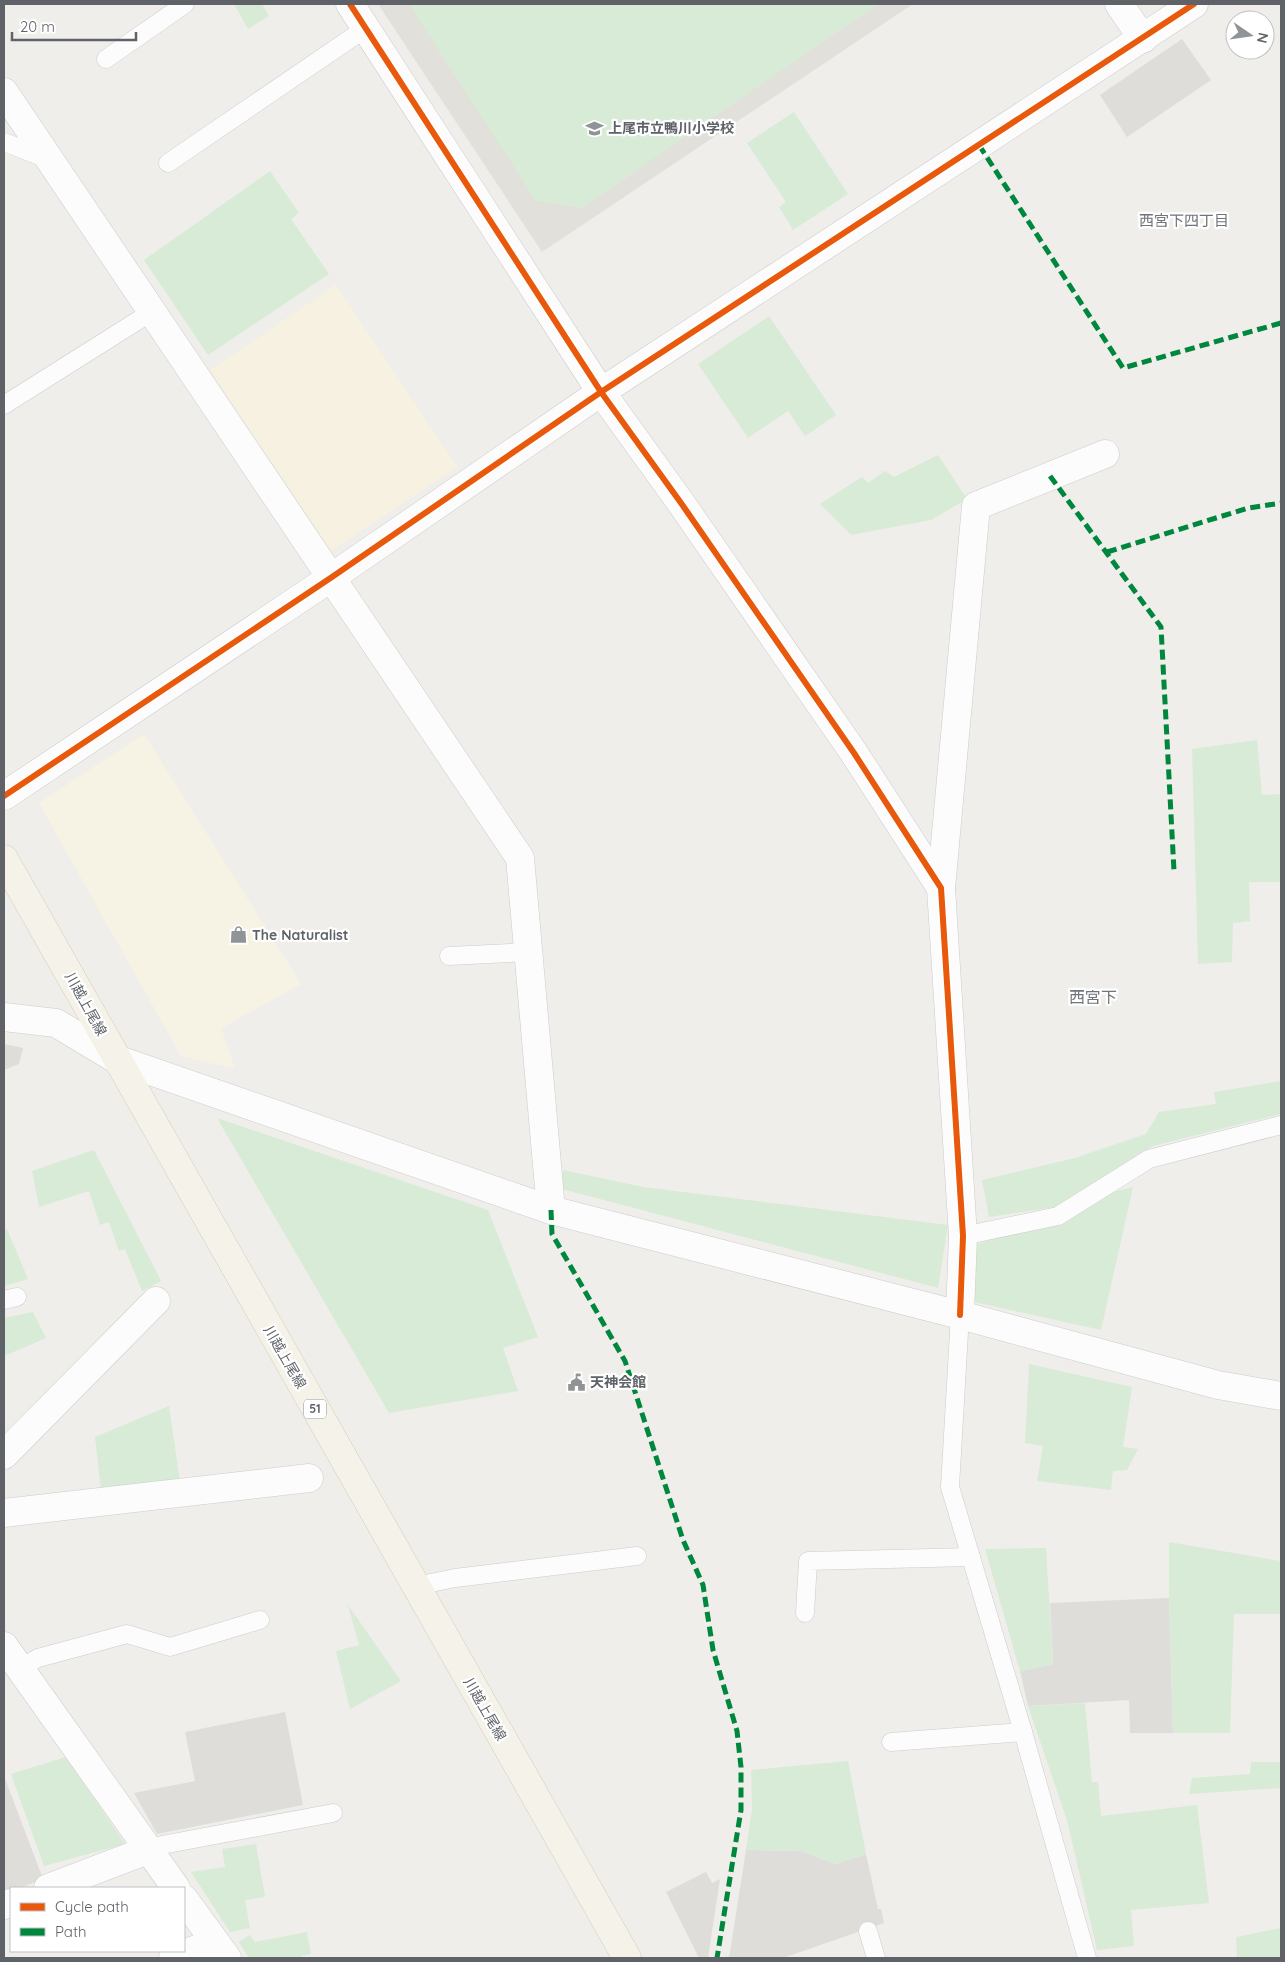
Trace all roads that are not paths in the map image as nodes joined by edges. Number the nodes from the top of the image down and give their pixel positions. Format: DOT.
graph roads {
  1 [pos="185,4"];
  2 [pos="350,4"];
  3 [pos="1119,4"];
  4 [pos="1194,4"];
  5 [pos="366,28"];
  6 [pos="1143,39"];
  7 [pos="106,59"];
  8 [pos="4,92"];
  9 [pos="4,142"];
  10 [pos="50,160"];
  11 [pos="168,162"];
  12 [pos="153,312"];
  13 [pos="601,392"];
  14 [pos="4,405"];
  15 [pos="1105,454"];
  16 [pos="332,577"];
  17 [pos="4,796"];
  18 [pos="4,859"];
  19 [pos="940,888"];
  20 [pos="528,952"];
  21 [pos="448,956"];
  22 [pos="4,1017"];
  23 [pos="116,1059"];
  24 [pos="1281,1125"];
  25 [pos="552,1210"];
  26 [pos="963,1236"];
  27 [pos="156,1301"];
  28 [pos="960,1315"];
  29 [pos="1281,1396"];
  30 [pos="4,1455"];
  31 [pos="309,1478"];
  32 [pos="4,1513"];
  33 [pos="637,1556"];
  34 [pos="971,1557"];
  35 [pos="416,1586"];
  36 [pos="805,1614"];
  37 [pos="260,1620"];
  38 [pos="8,1653"];
  39 [pos="1022,1732"];
  40 [pos="891,1742"];
  41 [pos="333,1813"];
  42 [pos="148,1850"];
  43 [pos="51,1887"];
  44 [pos="175,1887"];
  45 [pos="185,1900"];
  46 [pos="868,1931"];
  47 [pos="221,1950"];
  48 [pos="174,1958"];
  49 [pos="627,1958"];
  50 [pos="876,1958"];
  51 [pos="1086,1958"];
  1 -- 7 [label="lane"];
  2 -- 5 [label="street"];
  3 -- 6 [label="street"];
  4 -- 6 [label="street"];
  5 -- 11 [label="lane"];
  5 -- 13 [label="street"];
  6 -- 13 [label="street"];
  8 -- 10 [label="street"];
  9 -- 10 [label="lane"];
  10 -- 12 [label="street"];
  12 -- 14 [label="lane"];
  12 -- 16 [label="street"];
  13 -- 16 [label="street"];
  13 -- 19 [label="street"];
  15 -- 19 [label="street"];
  16 -- 17 [label="street"];
  16 -- 20 [label="street"];
  18 -- 23 [label="main road, 川越上尾線 / 51"];
  19 -- 26 [label="street"];
  20 -- 21 [label="lane"];
  20 -- 25 [label="street"];
  22 -- 23 [label="street"];
  23 -- 25 [label="street"];
  23 -- 35 [label="main road, 川越上尾線 / 51"];
  24 -- 26 [label="lane"];
  25 -- 28 [label="street"];
  26 -- 28 [label="street"];
  27 -- 30 [label="street"];
  28 -- 29 [label="street"];
  28 -- 34 [label="lane"];
  31 -- 32 [label="street"];
  33 -- 35 [label="lane"];
  34 -- 36 [label="lane"];
  34 -- 39 [label="lane"];
  35 -- 49 [label="main road, 川越上尾線 / 51"];
  37 -- 38 [label="lane"];
  38 -- 42 [label="street"];
  39 -- 40 [label="lane"];
  39 -- 51 [label="lane"];
  41 -- 42 [label="lane"];
  42 -- 43 [label="street"];
  42 -- 44 [label="street"];
  45 -- 47 [label="street"];
  46 -- 50 [label="lane"];
  47 -- 48 [label="street"];
}
